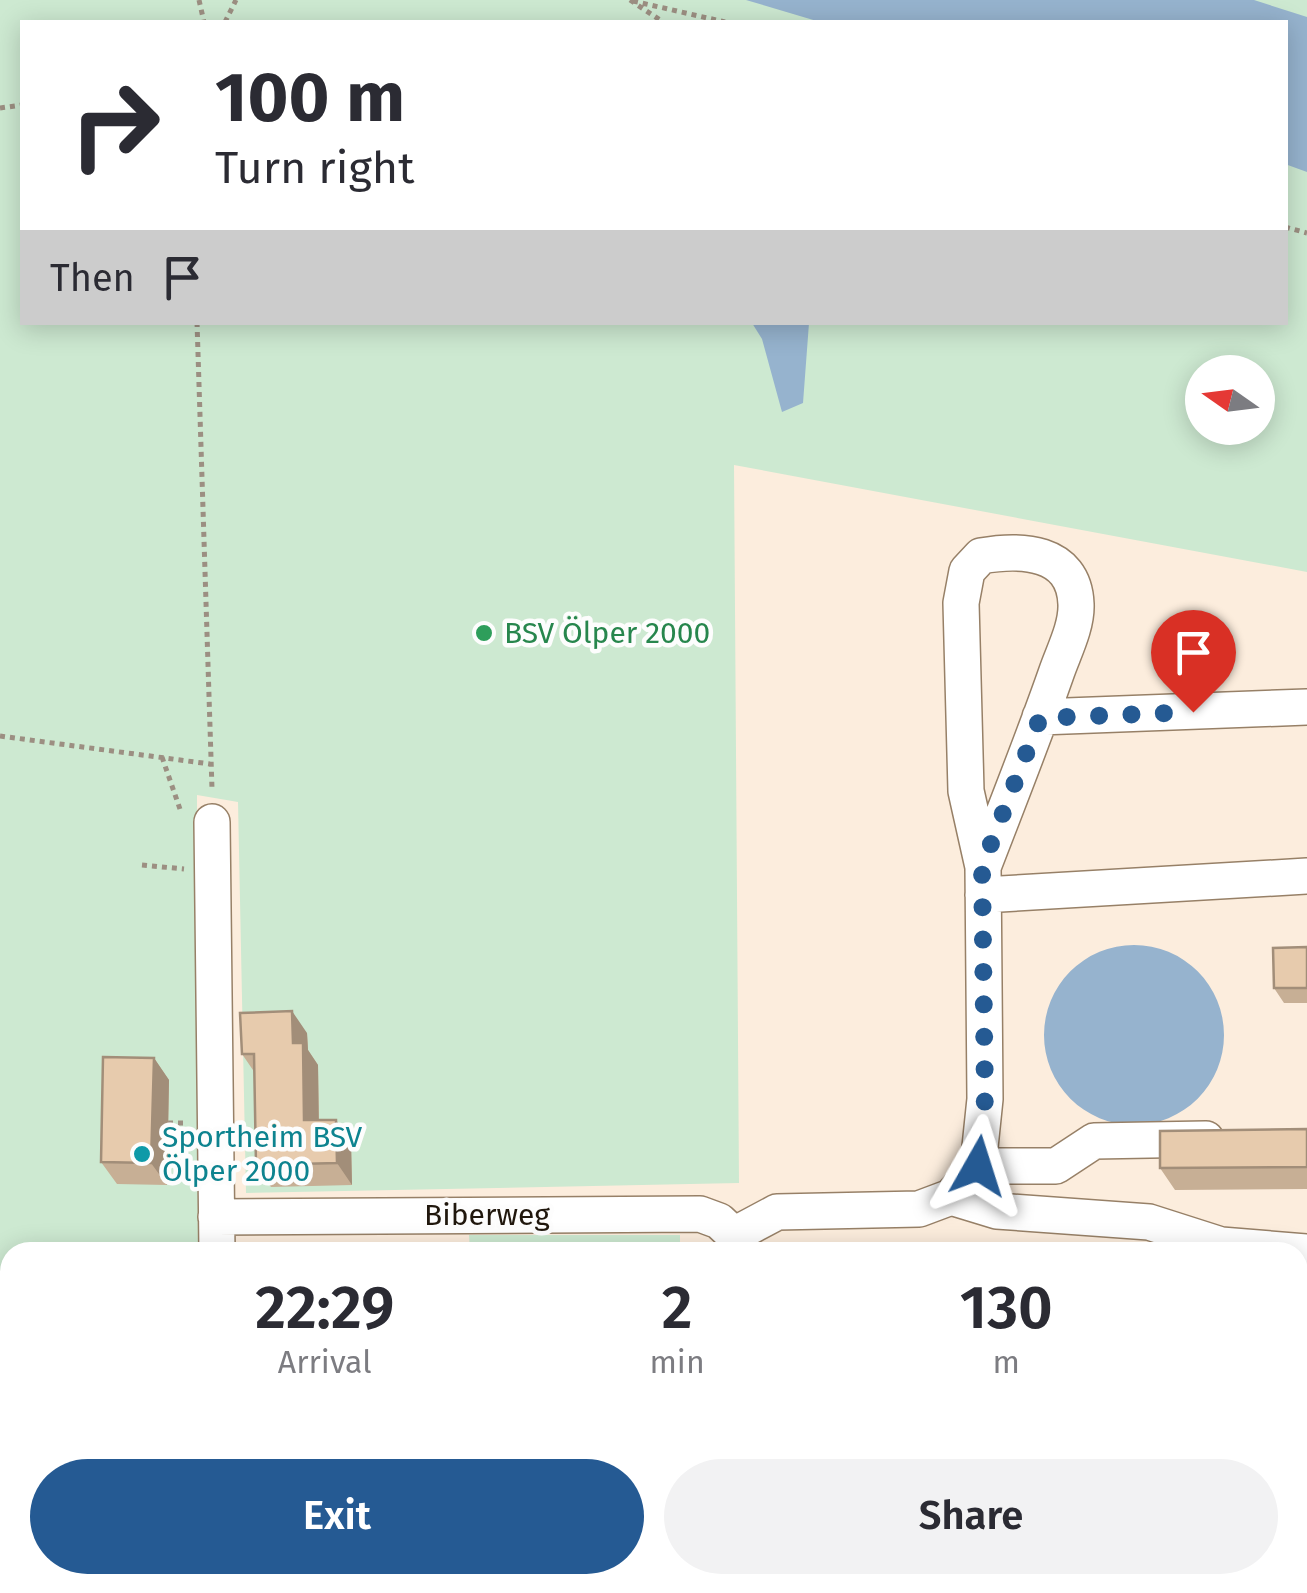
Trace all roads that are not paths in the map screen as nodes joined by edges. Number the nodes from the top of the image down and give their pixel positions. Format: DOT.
graph roads {
  1 [pos="1307,707"];
  2 [pos="1040,718"];
  3 [pos="212,822"];
  4 [pos="1307,876"];
  5 [pos="983,881"];
  6 [pos="1249,1139"];
  7 [pos="978,1166"];
  8 [pos="950,1197"];
  9 [pos="216,1217"];
  10 [pos="217,1242"];
  11 [pos="733,1242"];
  12 [pos="737,1242"];
  13 [pos="1211,1242"];
  1 -- 2 [label="street"];
  2 -- 5 [label="street"];
  2 -- 5 [label="street"];
  3 -- 9 [label="street"];
  4 -- 5 [label="street"];
  5 -- 7 [label="street"];
  6 -- 7 [label="street"];
  7 -- 8 [label="street"];
  8 -- 12 [label="street"];
  8 -- 13 [label="street"];
  9 -- 10 [label="street"];
  9 -- 11 [label="street, Biberweg"];
}
